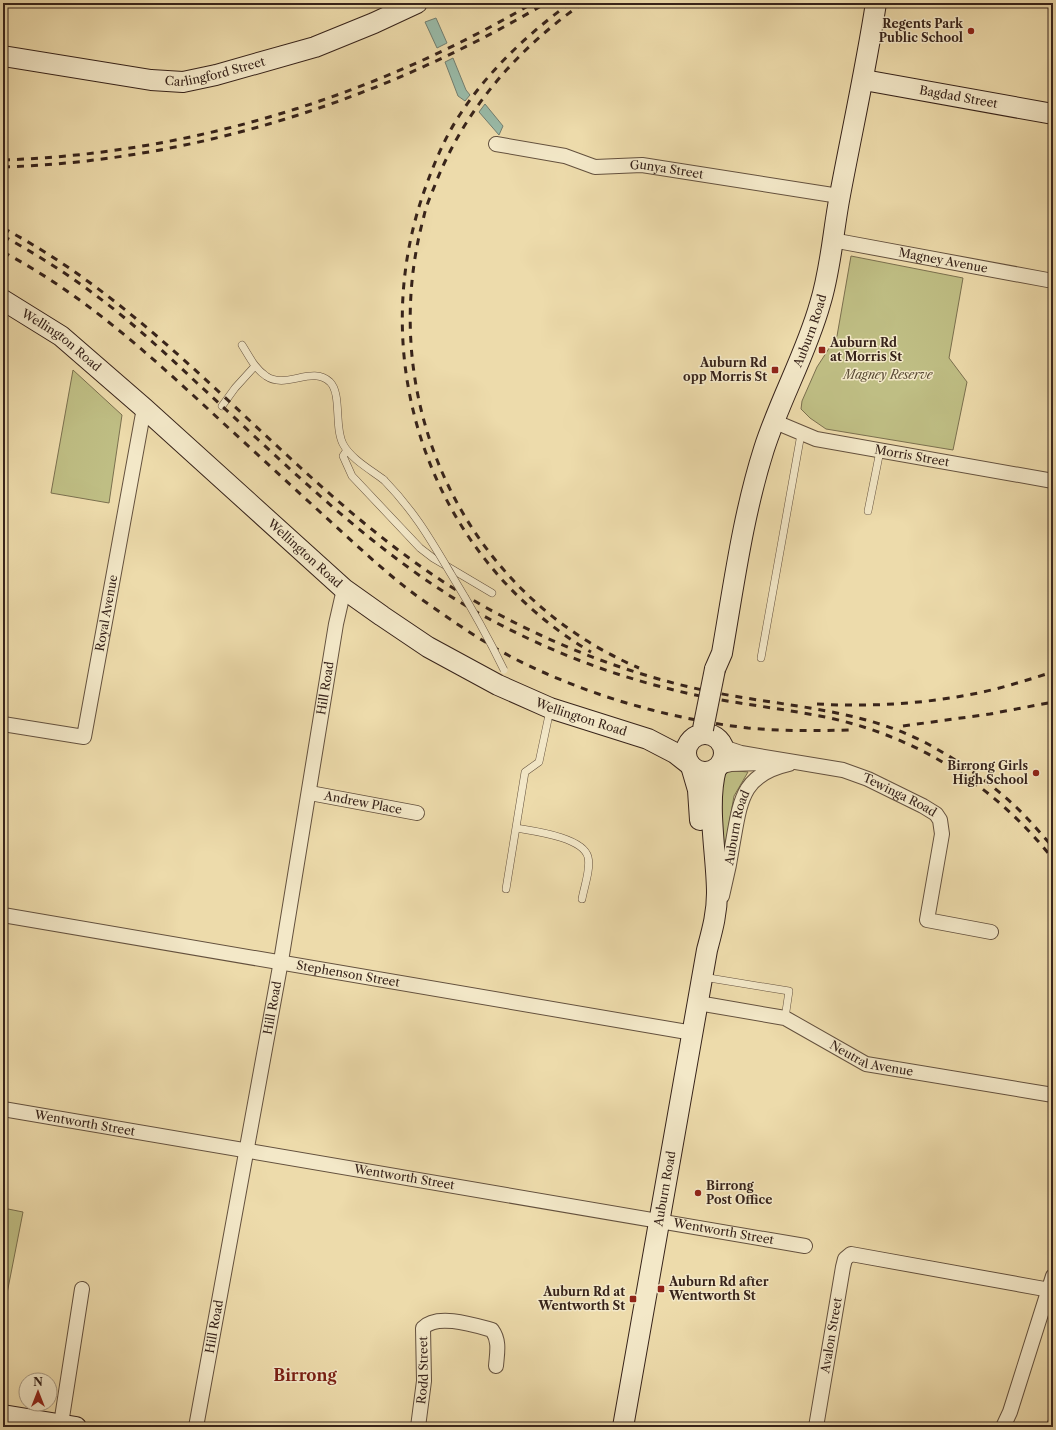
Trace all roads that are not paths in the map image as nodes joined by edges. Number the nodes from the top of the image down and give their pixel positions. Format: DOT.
graph roads {
  1 [pos="417,3"];
  2 [pos="876,3"];
  3 [pos="3,56"];
  4 [pos="864,80"];
  5 [pos="1053,114"];
  6 [pos="496,144"];
  7 [pos="839,196"];
  8 [pos="832,240"];
  9 [pos="1053,280"];
  10 [pos="3,300"];
  11 [pos="242,345"];
  12 [pos="255,366"];
  13 [pos="222,406"];
  14 [pos="144,408"];
  15 [pos="773,421"];
  16 [pos="801,434"];
  17 [pos="347,450"];
  18 [pos="880,451"];
  19 [pos="1053,481"];
  20 [pos="868,511"];
  21 [pos="344,589"];
  22 [pos="492,593"];
  23 [pos="761,658"];
  24 [pos="501,677"];
  25 [pos="550,708"];
  26 [pos="3,724"];
  27 [pos="708,736"];
  28 [pos="648,739"];
  29 [pos="789,762"];
  30 [pos="690,765"];
  31 [pos="718,768"];
  32 [pos="310,793"];
  33 [pos="417,813"];
  34 [pos="516,828"];
  35 [pos="506,888"];
  36 [pos="582,899"];
  37 [pos="3,915"];
  38 [pos="715,921"];
  39 [pos="991,932"];
  40 [pos="707,950"];
  41 [pos="281,961"];
  42 [pos="702,977"];
  43 [pos="698,1003"];
  44 [pos="785,1018"];
  45 [pos="692,1033"];
  46 [pos="1053,1095"];
  47 [pos="3,1109"];
  48 [pos="246,1152"];
  49 [pos="660,1220"];
  50 [pos="804,1246"];
  51 [pos="1053,1276"];
  52 [pos="82,1289"];
  53 [pos="1050,1290"];
  54 [pos="496,1366"];
  55 [pos="3,1415"];
  56 [pos="69,1426"];
  57 [pos="196,1427"];
  58 [pos="418,1427"];
  59 [pos="623,1427"];
  60 [pos="816,1427"];
  61 [pos="1003,1427"];
  1 -- 3 [label="main road, Carlingford Street"];
  2 -- 4 [label="main road, Auburn Road"];
  4 -- 5 [label="main road, Bagdad Street"];
  4 -- 7 [label="main road, Auburn Road"];
  6 -- 7 [label="street, Gunya Street"];
  7 -- 8 [label="main road, Auburn Road"];
  8 -- 9 [label="street, Magney Avenue"];
  8 -- 15 [label="main road, Auburn Road"];
  10 -- 14 [label="main road, Wellington Road"];
  11 -- 12 [label="lane"];
  12 -- 13 [label="lane"];
  12 -- 17 [label="lane"];
  14 -- 21 [label="main road, Wellington Road"];
  14 -- 26 [label="street, Royal Avenue"];
  15 -- 16 [label="street, Morris Street"];
  15 -- 27 [label="main road, Auburn Road, bridge"];
  16 -- 18 [label="street, Morris Street"];
  16 -- 23 [label="lane"];
  17 -- 22 [label="lane"];
  17 -- 24 [label="lane, bridge"];
  18 -- 19 [label="street, Morris Street"];
  18 -- 20 [label="lane"];
  21 -- 24 [label="main road, Wellington Road"];
  21 -- 32 [label="street, Hill Road"];
  24 -- 25 [label="main road, Wellington Road"];
  25 -- 28 [label="main road, Wellington Road"];
  25 -- 34 [label="lane"];
  27 -- 28 [label="main road, Wellington Road"];
  27 -- 29 [label="street, Tewinga Road"];
  27 -- 30 [label="main road"];
  27 -- 31 [label="main road"];
  28 -- 30 [label="main road, Wellington Road"];
  29 -- 31 [label="street, Tewinga Road"];
  29 -- 38 [label="street, Auburn Road"];
  29 -- 39 [label="street, Tewinga Road"];
  30 -- 31 [label="main road"];
  30 -- 40 [label="main road, Auburn Road"];
  31 -- 38 [label="main road, Auburn Road"];
  32 -- 33 [label="street, Andrew Place"];
  32 -- 41 [label="street, Hill Road"];
  34 -- 35 [label="lane"];
  34 -- 36 [label="lane"];
  37 -- 41 [label="street, Stephenson Street"];
  38 -- 40 [label="main road, Auburn Road"];
  40 -- 42 [label="main road, Auburn Road"];
  41 -- 45 [label="street, Stephenson Street"];
  41 -- 48 [label="street, Hill Road"];
  42 -- 43 [label="main road, Auburn Road"];
  42 -- 44 [label="lane"];
  43 -- 44 [label="street, Neutral Avenue"];
  43 -- 45 [label="main road, Auburn Road"];
  44 -- 46 [label="street, Neutral Avenue"];
  45 -- 49 [label="main road, Auburn Road"];
  47 -- 48 [label="street, Wentworth Street"];
  48 -- 49 [label="street, Wentworth Street"];
  48 -- 57 [label="street, Hill Road"];
  49 -- 50 [label="street, Wentworth Street"];
  49 -- 59 [label="main road, Auburn Road"];
  51 -- 53 [label="street"];
  52 -- 56 [label="street"];
  53 -- 60 [label="street, Avalon Street"];
  53 -- 61 [label="street"];
  54 -- 58 [label="street, Rodd Street"];
  55 -- 56 [label="main road"];
}
